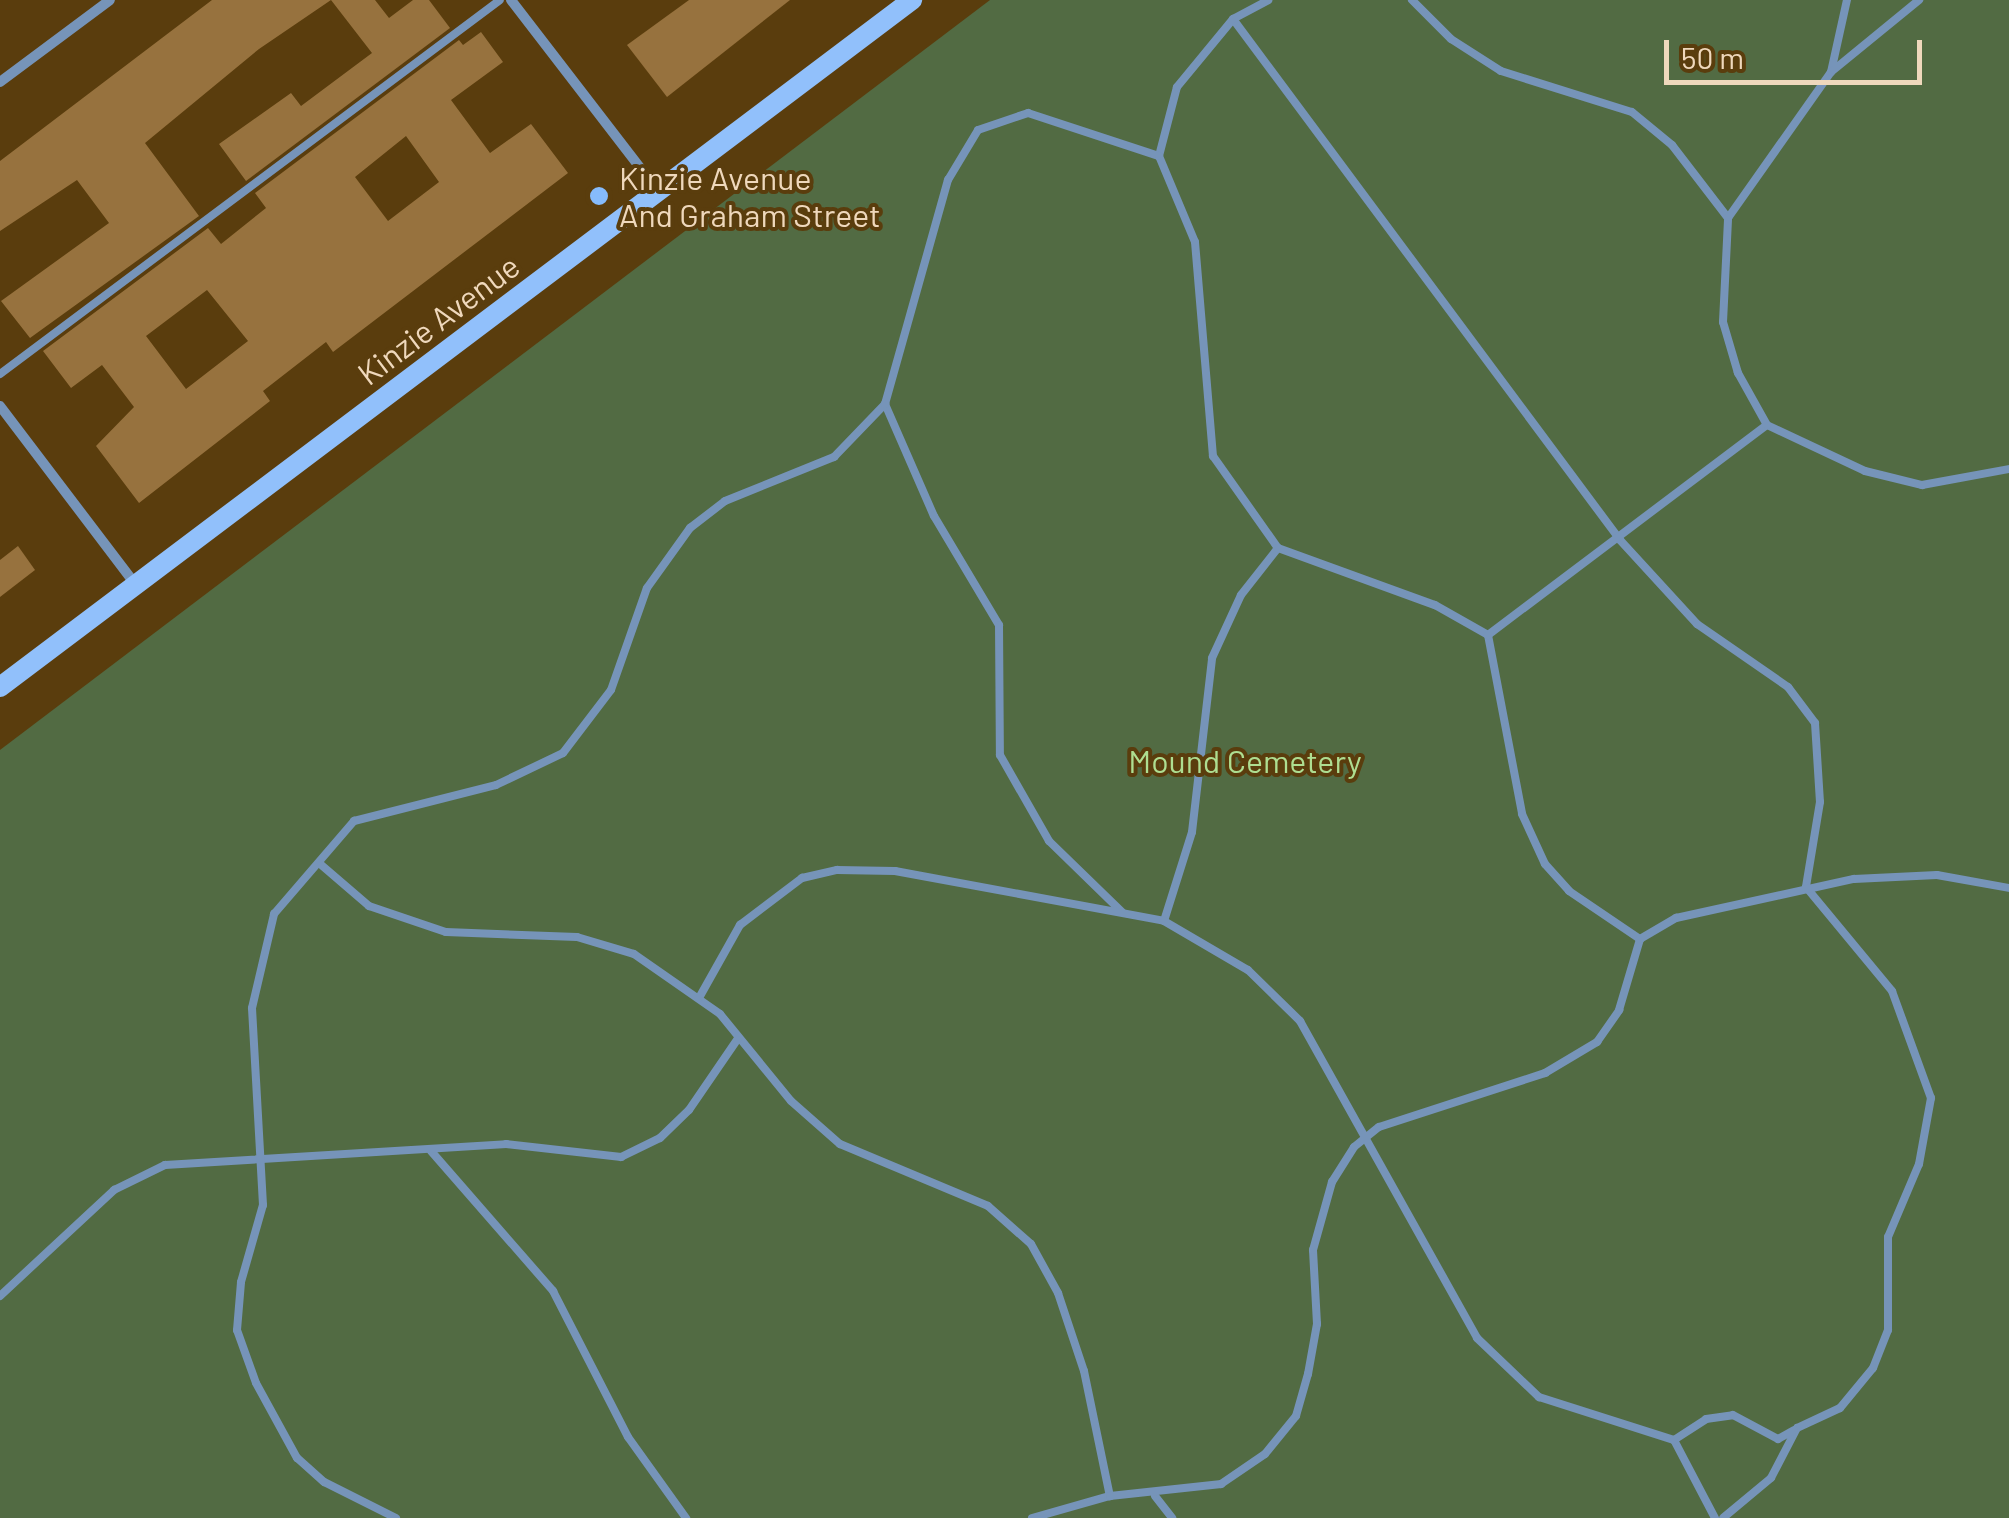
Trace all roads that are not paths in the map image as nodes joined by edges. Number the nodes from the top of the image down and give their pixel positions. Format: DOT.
graph roads {
  1 [pos="110,0"];
  2 [pos="500,0"];
  3 [pos="511,0"];
  4 [pos="912,0"];
  5 [pos="1268,0"];
  6 [pos="1412,0"];
  7 [pos="1847,0"];
  8 [pos="1920,0"];
  9 [pos="1232,19"];
  10 [pos="1831,72"];
  11 [pos="0,82"];
  12 [pos="1159,156"];
  13 [pos="658,191"];
  14 [pos="1728,218"];
  15 [pos="0,374"];
  16 [pos="884,404"];
  17 [pos="0,406"];
  18 [pos="1767,425"];
  19 [pos="2009,469"];
  20 [pos="1620,540"];
  21 [pos="1278,548"];
  22 [pos="135,585"];
  23 [pos="1488,635"];
  24 [pos="0,686"];
  25 [pos="318,862"];
  26 [pos="1806,887"];
  27 [pos="2009,888"];
  28 [pos="1122,912"];
  29 [pos="1164,920"];
  30 [pos="1640,939"];
  31 [pos="700,998"];
  32 [pos="737,1040"];
  33 [pos="1366,1137"];
  34 [pos="431,1151"];
  35 [pos="265,1153"];
  36 [pos="0,1296"];
  37 [pos="1797,1428"];
  38 [pos="1674,1440"];
  39 [pos="1110,1496"];
  40 [pos="1154,1496"];
  41 [pos="396,1518"];
  42 [pos="686,1518"];
  43 [pos="1032,1518"];
  44 [pos="1172,1518"];
  45 [pos="1719,1518"];
  1 -- 11 [label="street"];
  2 -- 15 [label="lane"];
  3 -- 13 [label="street"];
  4 -- 13 [label="street, Kinzie Avenue"];
  5 -- 9 [label="lane"];
  6 -- 14 [label="lane"];
  7 -- 10 [label="lane"];
  8 -- 10 [label="lane"];
  9 -- 12 [label="lane"];
  9 -- 20 [label="lane"];
  10 -- 14 [label="lane"];
  12 -- 16 [label="lane"];
  12 -- 21 [label="lane"];
  13 -- 22 [label="street, Kinzie Avenue"];
  14 -- 18 [label="lane"];
  16 -- 25 [label="lane"];
  16 -- 28 [label="lane"];
  17 -- 22 [label="street"];
  18 -- 19 [label="lane"];
  18 -- 20 [label="lane"];
  20 -- 23 [label="lane"];
  20 -- 26 [label="lane"];
  21 -- 23 [label="lane"];
  21 -- 29 [label="lane"];
  22 -- 24 [label="street, Kinzie Avenue"];
  23 -- 30 [label="lane"];
  25 -- 31 [label="lane"];
  25 -- 35 [label="lane"];
  26 -- 27 [label="lane"];
  26 -- 30 [label="lane"];
  26 -- 37 [label="lane"];
  28 -- 29 [label="lane"];
  28 -- 31 [label="lane"];
  29 -- 33 [label="lane"];
  30 -- 33 [label="lane"];
  31 -- 32 [label="lane"];
  32 -- 34 [label="lane"];
  32 -- 39 [label="lane"];
  33 -- 38 [label="lane"];
  33 -- 40 [label="lane"];
  34 -- 35 [label="lane"];
  34 -- 42 [label="lane"];
  35 -- 36 [label="lane"];
  35 -- 41 [label="lane"];
  37 -- 38 [label="lane"];
  37 -- 45 [label="lane"];
  38 -- 45 [label="lane"];
  39 -- 40 [label="lane"];
  39 -- 43 [label="lane"];
  40 -- 44 [label="lane"];
}
